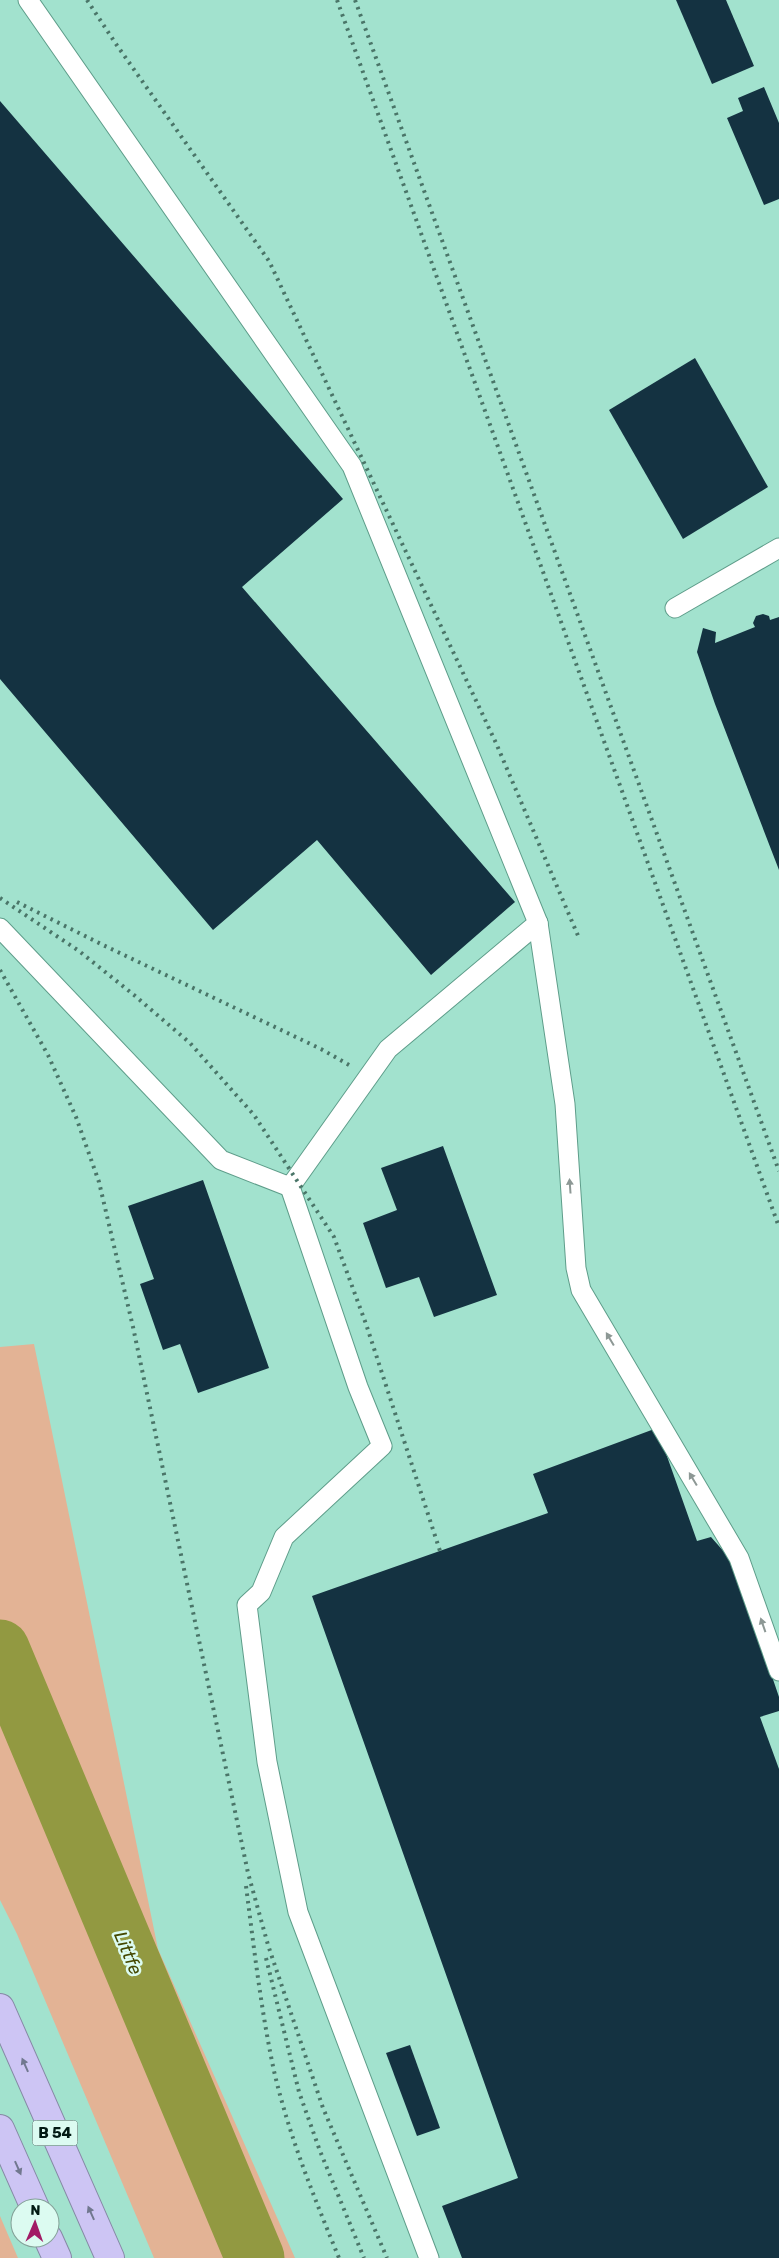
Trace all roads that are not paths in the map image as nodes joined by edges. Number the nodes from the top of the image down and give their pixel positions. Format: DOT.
graph roads {
  1 [pos="28,0"];
  2 [pos="779,548"];
  3 [pos="675,608"];
  4 [pos="538,923"];
  5 [pos="0,928"];
  6 [pos="290,1187"];
  7 [pos="779,1671"];
  8 [pos="0,2008"];
  9 [pos="0,2129"];
  10 [pos="31,2198"];
  11 [pos="110,2258"];
  12 [pos="429,2258"];
  1 -- 4 [label="lane"];
  2 -- 3 [label="lane"];
  4 -- 6 [label="lane"];
  7 -- 4 [label="lane, one-way"];
  5 -- 6 [label="lane"];
  6 -- 12 [label="lane"];
  11 -- 8 [label="highway, B 54, one-way"];
  9 -- 10 [label="highway, B 54, one-way"];
}
